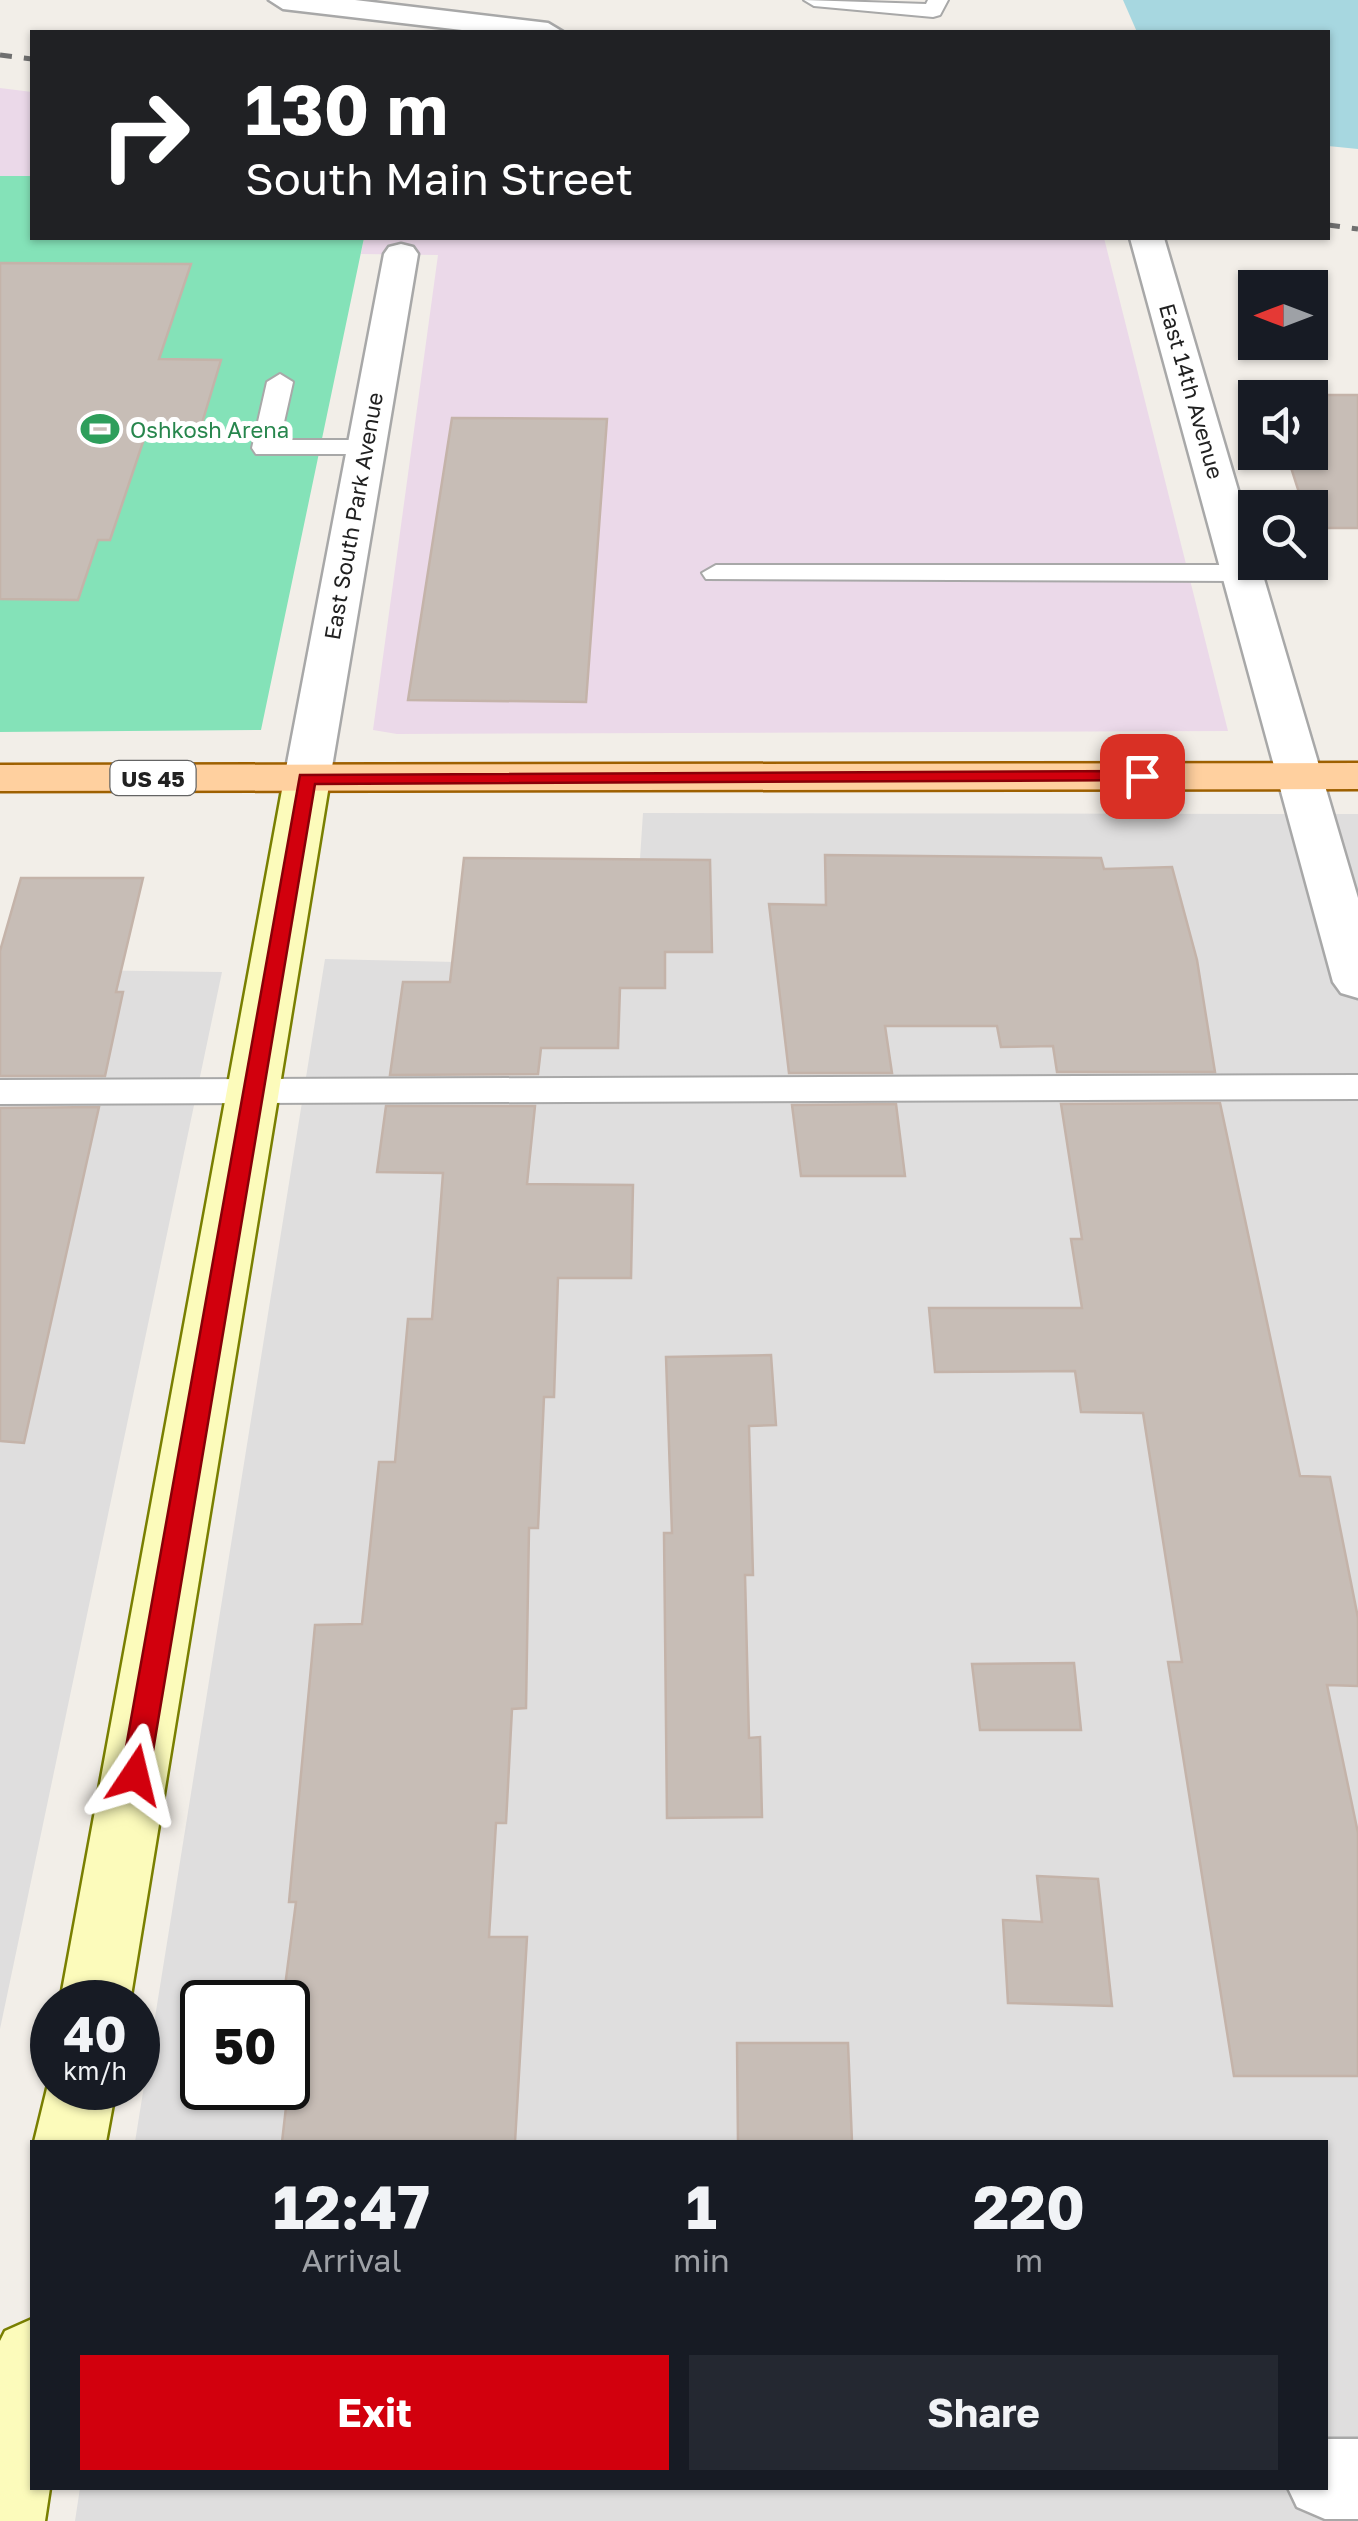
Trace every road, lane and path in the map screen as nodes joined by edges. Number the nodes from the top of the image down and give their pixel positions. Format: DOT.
graph roads {
  1 [pos="282,0"];
  2 [pos="814,0"];
  3 [pos="938,0"];
  4 [pos="531,30"];
  5 [pos="1149,240"];
  6 [pos="401,254"];
  7 [pos="280,382"];
  8 [pos="365,448"];
  9 [pos="1238,552"];
  10 [pos="716,572"];
  11 [pos="1238,573"];
  12 [pos="1246,580"];
  13 [pos="1301,776"];
  14 [pos="1358,776"];
  15 [pos="0,778"];
  16 [pos="306,779"];
  17 [pos="1358,982"];
  18 [pos="1358,1087"];
  19 [pos="0,1092"];
  20 [pos="255,1094"];
  21 [pos="99,1980"];
  22 [pos="76,2110"];
  23 [pos="70,2140"];
  24 [pos="30,2371"];
  25 [pos="1328,2479"];
  26 [pos="1358,2479"];
  27 [pos="12,2489"];
  1 -- 4 [label="street"];
  2 -- 3 [label="lane"];
  5 -- 9 [label="street, East 14th Avenue"];
  6 -- 8 [label="street, East South Park Avenue"];
  7 -- 8 [label="lane"];
  8 -- 16 [label="street, East South Park Avenue"];
  10 -- 11 [label="lane"];
  12 -- 13 [label="street, East 14th Avenue"];
  13 -- 14 [label="main road, US 45"];
  13 -- 16 [label="main road, US 45"];
  13 -- 17 [label="street, East 14th Avenue"];
  15 -- 16 [label="main road, US 45"];
  16 -- 20 [label="main road"];
  18 -- 20 [label="lane"];
  19 -- 20 [label="lane"];
  20 -- 21 [label="main road"];
  22 -- 23 [label="main road"];
  24 -- 27 [label="main road"];
  25 -- 26 [label="street"];
}
